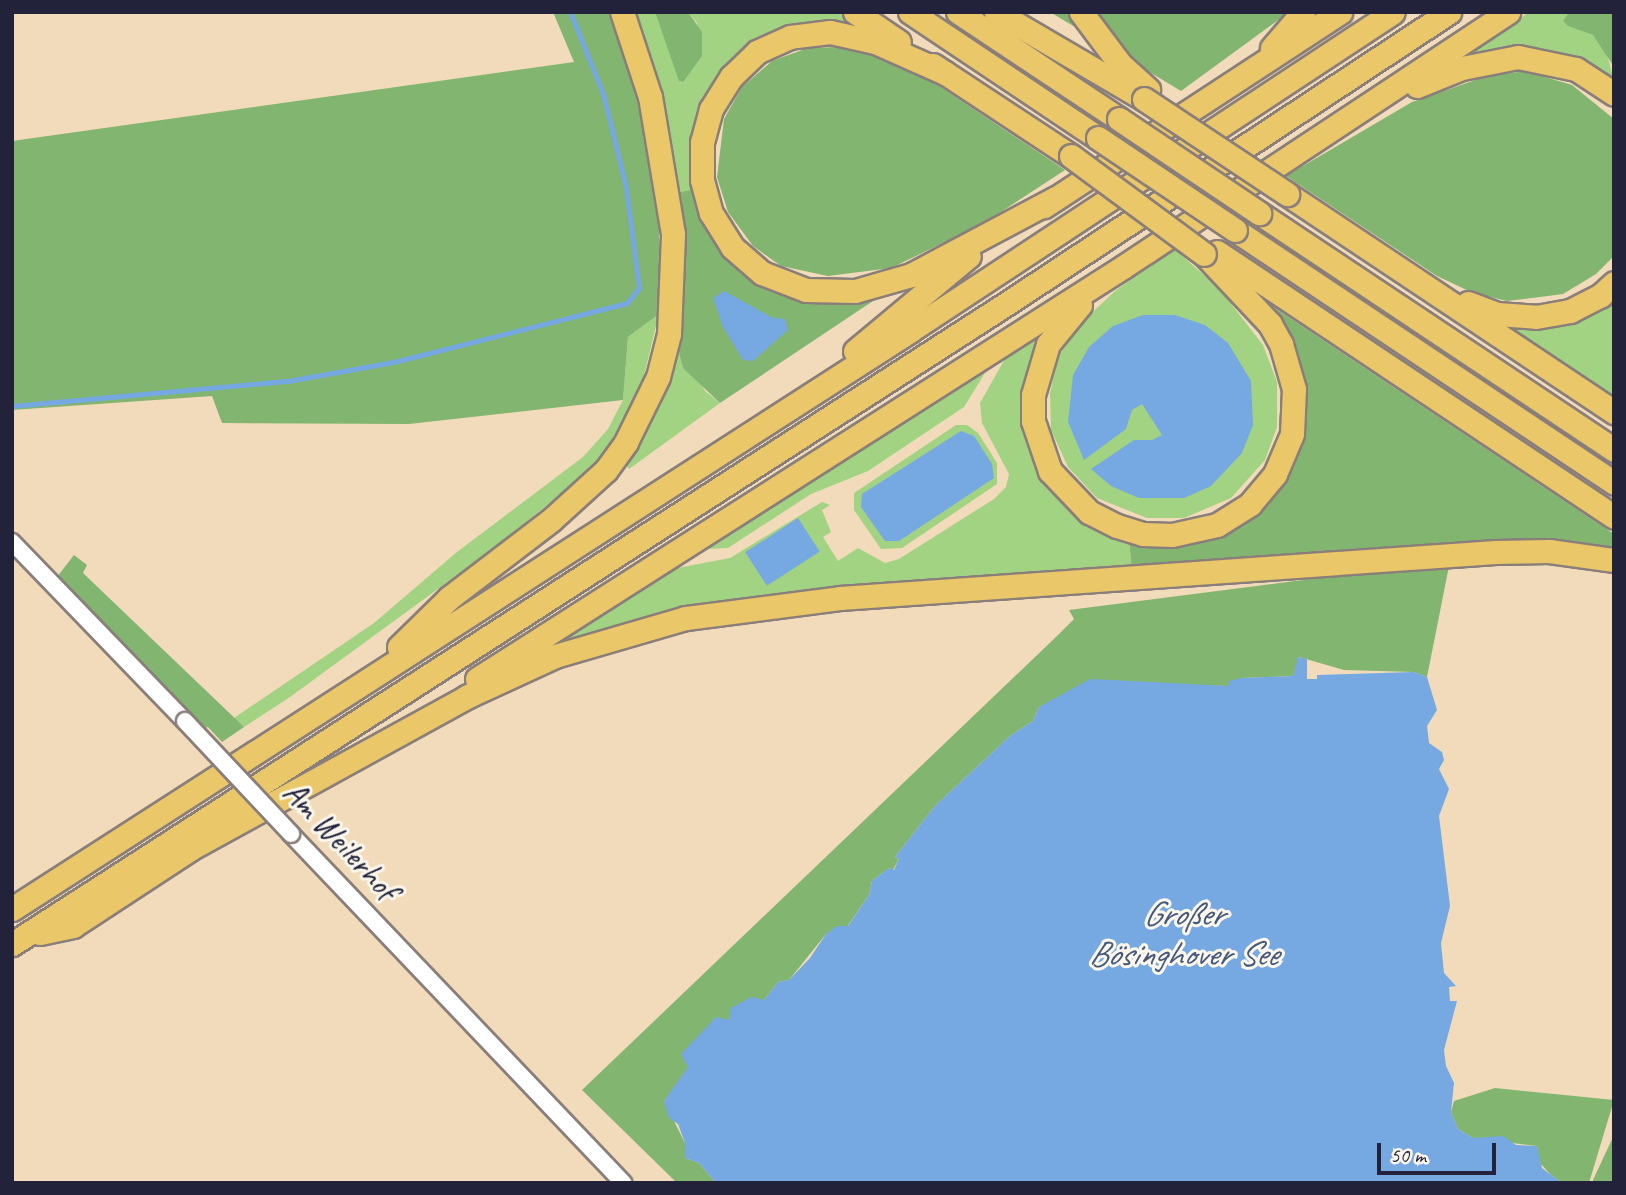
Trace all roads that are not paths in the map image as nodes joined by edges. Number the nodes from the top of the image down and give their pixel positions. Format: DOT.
graph roads {
  1 [pos="622,12"];
  2 [pos="855,12"];
  3 [pos="910,12"];
  4 [pos="958,12"];
  5 [pos="996,12"];
  6 [pos="1081,12"];
  7 [pos="1303,12"];
  8 [pos="1340,12"];
  9 [pos="1393,12"];
  10 [pos="1449,12"];
  11 [pos="1508,12"];
  12 [pos="945,73"];
  13 [pos="1244,75"];
  14 [pos="1614,94"];
  15 [pos="1148,96"];
  16 [pos="1350,117"];
  17 [pos="1056,198"];
  18 [pos="1208,251"];
  19 [pos="1123,267"];
  20 [pos="1401,268"];
  21 [pos="1614,283"];
  22 [pos="783,411"];
  23 [pos="1614,412"];
  24 [pos="1614,450"];
  25 [pos="1614,483"];
  26 [pos="1614,517"];
  27 [pos="12,542"];
  28 [pos="1614,560"];
  29 [pos="365,681"];
  30 [pos="398,731"];
  31 [pos="12,909"];
  32 [pos="19,940"];
  33 [pos="623,1183"];
  1 -- 29 [label="highway"];
  2 -- 12 [label="highway"];
  3 -- 25 [label="highway, bridge"];
  4 -- 24 [label="highway, bridge"];
  5 -- 15 [label="highway"];
  6 -- 15 [label="highway"];
  7 -- 13 [label="highway"];
  8 -- 13 [label="highway"];
  9 -- 22 [label="highway"];
  10 -- 32 [label="highway"];
  11 -- 16 [label="highway"];
  12 -- 17 [label="highway"];
  12 -- 18 [label="highway, bridge"];
  13 -- 17 [label="highway"];
  14 -- 16 [label="highway"];
  15 -- 20 [label="highway, bridge"];
  16 -- 19 [label="highway"];
  17 -- 22 [label="highway"];
  18 -- 19 [label="highway"];
  18 -- 26 [label="highway"];
  19 -- 30 [label="highway"];
  20 -- 21 [label="highway"];
  20 -- 23 [label="highway"];
  22 -- 29 [label="highway"];
  27 -- 33 [label="street, Am Weilerhof, bridge"];
  28 -- 30 [label="highway"];
  29 -- 31 [label="highway"];
  30 -- 32 [label="highway"];
}
